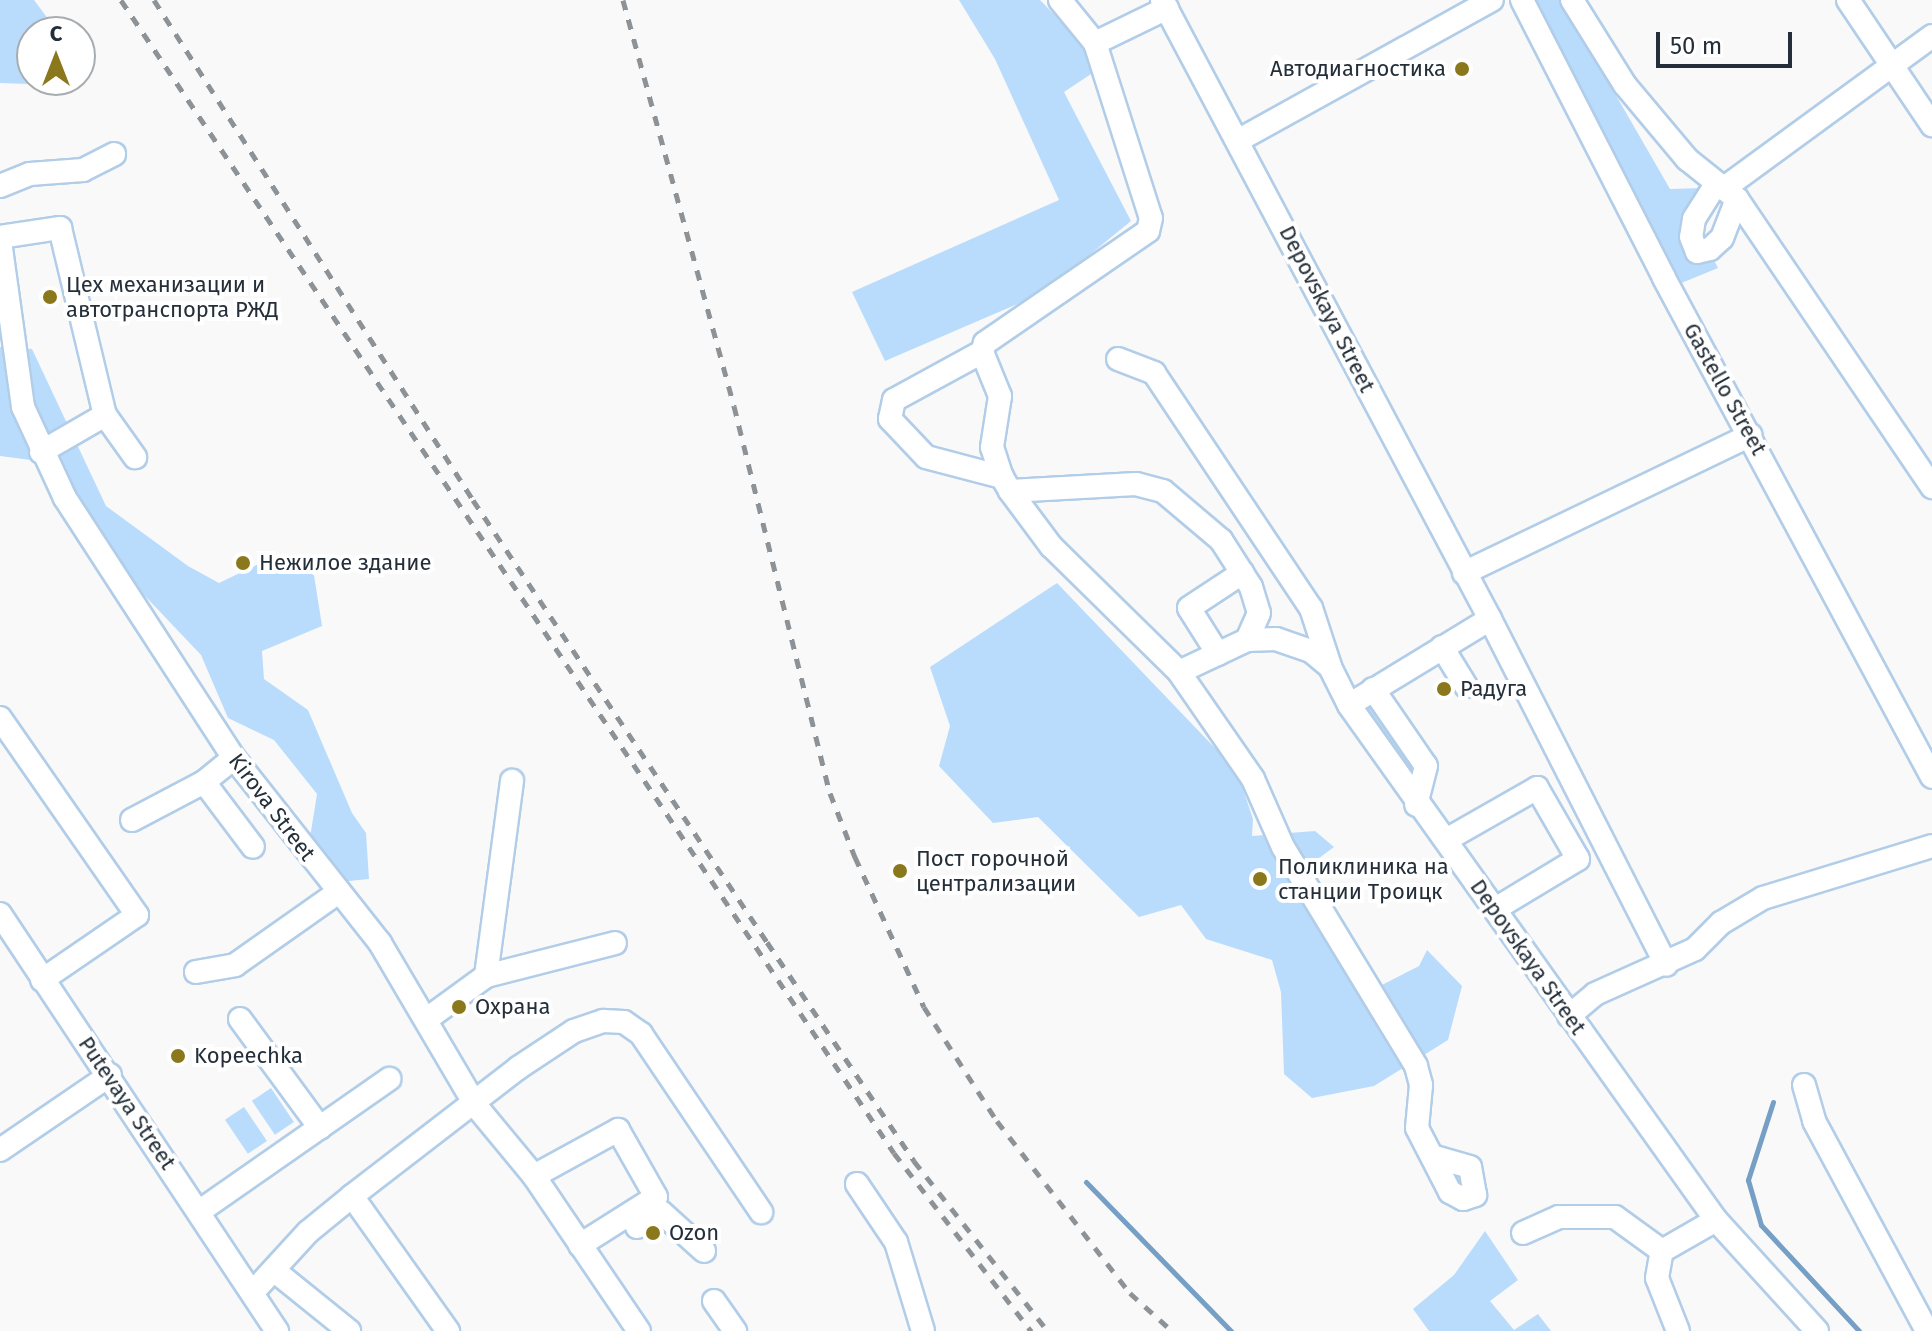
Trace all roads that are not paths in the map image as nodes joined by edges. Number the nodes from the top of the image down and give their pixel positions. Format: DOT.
graph roads {
  1 [pos="1060,0"];
  2 [pos="1492,0"];
  3 [pos="1522,0"];
  4 [pos="1572,0"];
  5 [pos="1848,0"];
  6 [pos="1164,4"];
  7 [pos="1932,36"];
  8 [pos="1095,43"];
  9 [pos="1890,65"];
  10 [pos="1932,125"];
  11 [pos="1239,140"];
  12 [pos="114,154"];
  13 [pos="0,186"];
  14 [pos="1725,191"];
  15 [pos="0,239"];
  16 [pos="982,352"];
  17 [pos="1118,359"];
  18 [pos="105,415"];
  19 [pos="1751,435"];
  20 [pos="41,452"];
  21 [pos="135,457"];
  22 [pos="1929,475"];
  23 [pos="1006,484"];
  24 [pos="1242,573"];
  25 [pos="1464,573"];
  26 [pos="1490,619"];
  27 [pos="1247,640"];
  28 [pos="1442,647"];
  29 [pos="1218,654"];
  30 [pos="1330,667"];
  31 [pos="1179,672"];
  32 [pos="1466,686"];
  33 [pos="1373,689"];
  34 [pos="1349,705"];
  35 [pos="4,729"];
  36 [pos="234,758"];
  37 [pos="1932,777"];
  38 [pos="512,781"];
  39 [pos="204,782"];
  40 [pos="1416,805"];
  41 [pos="132,820"];
  42 [pos="1446,840"];
  43 [pos="1932,846"];
  44 [pos="253,847"];
  45 [pos="337,893"];
  46 [pos="1495,909"];
  47 [pos="0,914"];
  48 [pos="615,943"];
  49 [pos="1666,965"];
  50 [pos="196,972"];
  51 [pos="486,976"];
  52 [pos="42,980"];
  53 [pos="1569,1016"];
  54 [pos="240,1019"];
  55 [pos="427,1019"];
  56 [pos="110,1075"];
  57 [pos="389,1079"];
  58 [pos="1804,1085"];
  59 [pos="476,1106"];
  60 [pos="320,1128"];
  61 [pos="0,1150"];
  62 [pos="1434,1157"];
  63 [pos="534,1176"];
  64 [pos="857,1184"];
  65 [pos="352,1196"];
  66 [pos="200,1211"];
  67 [pos="761,1212"];
  68 [pos="1716,1220"];
  69 [pos="1523,1233"];
  70 [pos="584,1251"];
  71 [pos="704,1251"];
  72 [pos="1662,1251"];
  73 [pos="276,1272"];
  74 [pos="253,1292"];
  75 [pos="714,1301"];
  76 [pos="633,1328"];
  77 [pos="277,1331"];
  78 [pos="349,1331"];
  79 [pos="448,1331"];
  80 [pos="735,1331"];
  81 [pos="923,1331"];
  82 [pos="1678,1331"];
  83 [pos="1817,1331"];
  84 [pos="1927,1331"];
  1 -- 8 [label="street"];
  2 -- 11 [label="street"];
  3 -- 19 [label="street, Gastello Street"];
  4 -- 14 [label="street"];
  5 -- 9 [label="street"];
  6 -- 8 [label="street"];
  6 -- 11 [label="street, Depovskaya Street"];
  7 -- 9 [label="street"];
  8 -- 16 [label="street"];
  9 -- 10 [label="street"];
  9 -- 14 [label="street"];
  11 -- 25 [label="street, Depovskaya Street"];
  12 -- 13 [label="street"];
  14 -- 22 [label="street"];
  15 -- 18 [label="street"];
  15 -- 20 [label="street, Kirova Street"];
  16 -- 23 [label="street"];
  16 -- 23 [label="street"];
  17 -- 30 [label="street, Depovskaya Street"];
  18 -- 20 [label="street"];
  18 -- 21 [label="street"];
  19 -- 25 [label="street"];
  19 -- 37 [label="street, Gastello Street"];
  20 -- 36 [label="street, Kirova Street"];
  23 -- 24 [label="street"];
  23 -- 31 [label="street"];
  24 -- 27 [label="street"];
  24 -- 29 [label="street"];
  25 -- 26 [label="street, Depovskaya Street"];
  26 -- 28 [label="street"];
  26 -- 49 [label="street, Depovskaya Street"];
  27 -- 29 [label="street"];
  27 -- 30 [label="street"];
  28 -- 32 [label="street"];
  28 -- 33 [label="street"];
  29 -- 31 [label="street"];
  30 -- 34 [label="street, Depovskaya Street"];
  31 -- 62 [label="street"];
  33 -- 34 [label="street"];
  33 -- 40 [label="street"];
  34 -- 40 [label="street, Depovskaya Street"];
  35 -- 52 [label="street"];
  36 -- 39 [label="street"];
  36 -- 45 [label="street, Kirova Street"];
  38 -- 51 [label="street"];
  39 -- 41 [label="street"];
  39 -- 44 [label="street"];
  40 -- 42 [label="street, Depovskaya Street"];
  42 -- 46 [label="street, Depovskaya Street"];
  42 -- 46 [label="street"];
  43 -- 49 [label="street"];
  45 -- 50 [label="street"];
  45 -- 55 [label="street, Kirova Street"];
  46 -- 53 [label="street, Depovskaya Street"];
  47 -- 52 [label="street, Putevaya Street"];
  48 -- 51 [label="street"];
  49 -- 53 [label="street"];
  51 -- 55 [label="street"];
  52 -- 56 [label="street, Putevaya Street"];
  53 -- 68 [label="street, Depovskaya Street"];
  54 -- 60 [label="street"];
  55 -- 59 [label="street, Kirova Street"];
  56 -- 61 [label="street"];
  56 -- 66 [label="street, Putevaya Street"];
  57 -- 60 [label="street"];
  58 -- 84 [label="street"];
  59 -- 63 [label="street, Kirova Street"];
  59 -- 65 [label="street"];
  59 -- 67 [label="street"];
  60 -- 66 [label="street"];
  63 -- 70 [label="street, Kirova Street"];
  63 -- 70 [label="street"];
  64 -- 81 [label="street"];
  65 -- 73 [label="street"];
  65 -- 79 [label="street"];
  66 -- 74 [label="street, Putevaya Street"];
  68 -- 72 [label="street"];
  68 -- 83 [label="street, Depovskaya Street"];
  69 -- 72 [label="street"];
  70 -- 71 [label="street"];
  70 -- 76 [label="street, Kirova Street"];
  72 -- 82 [label="street"];
  73 -- 74 [label="street"];
  73 -- 78 [label="street"];
  74 -- 77 [label="street, Putevaya Street"];
  75 -- 80 [label="street"];
}
